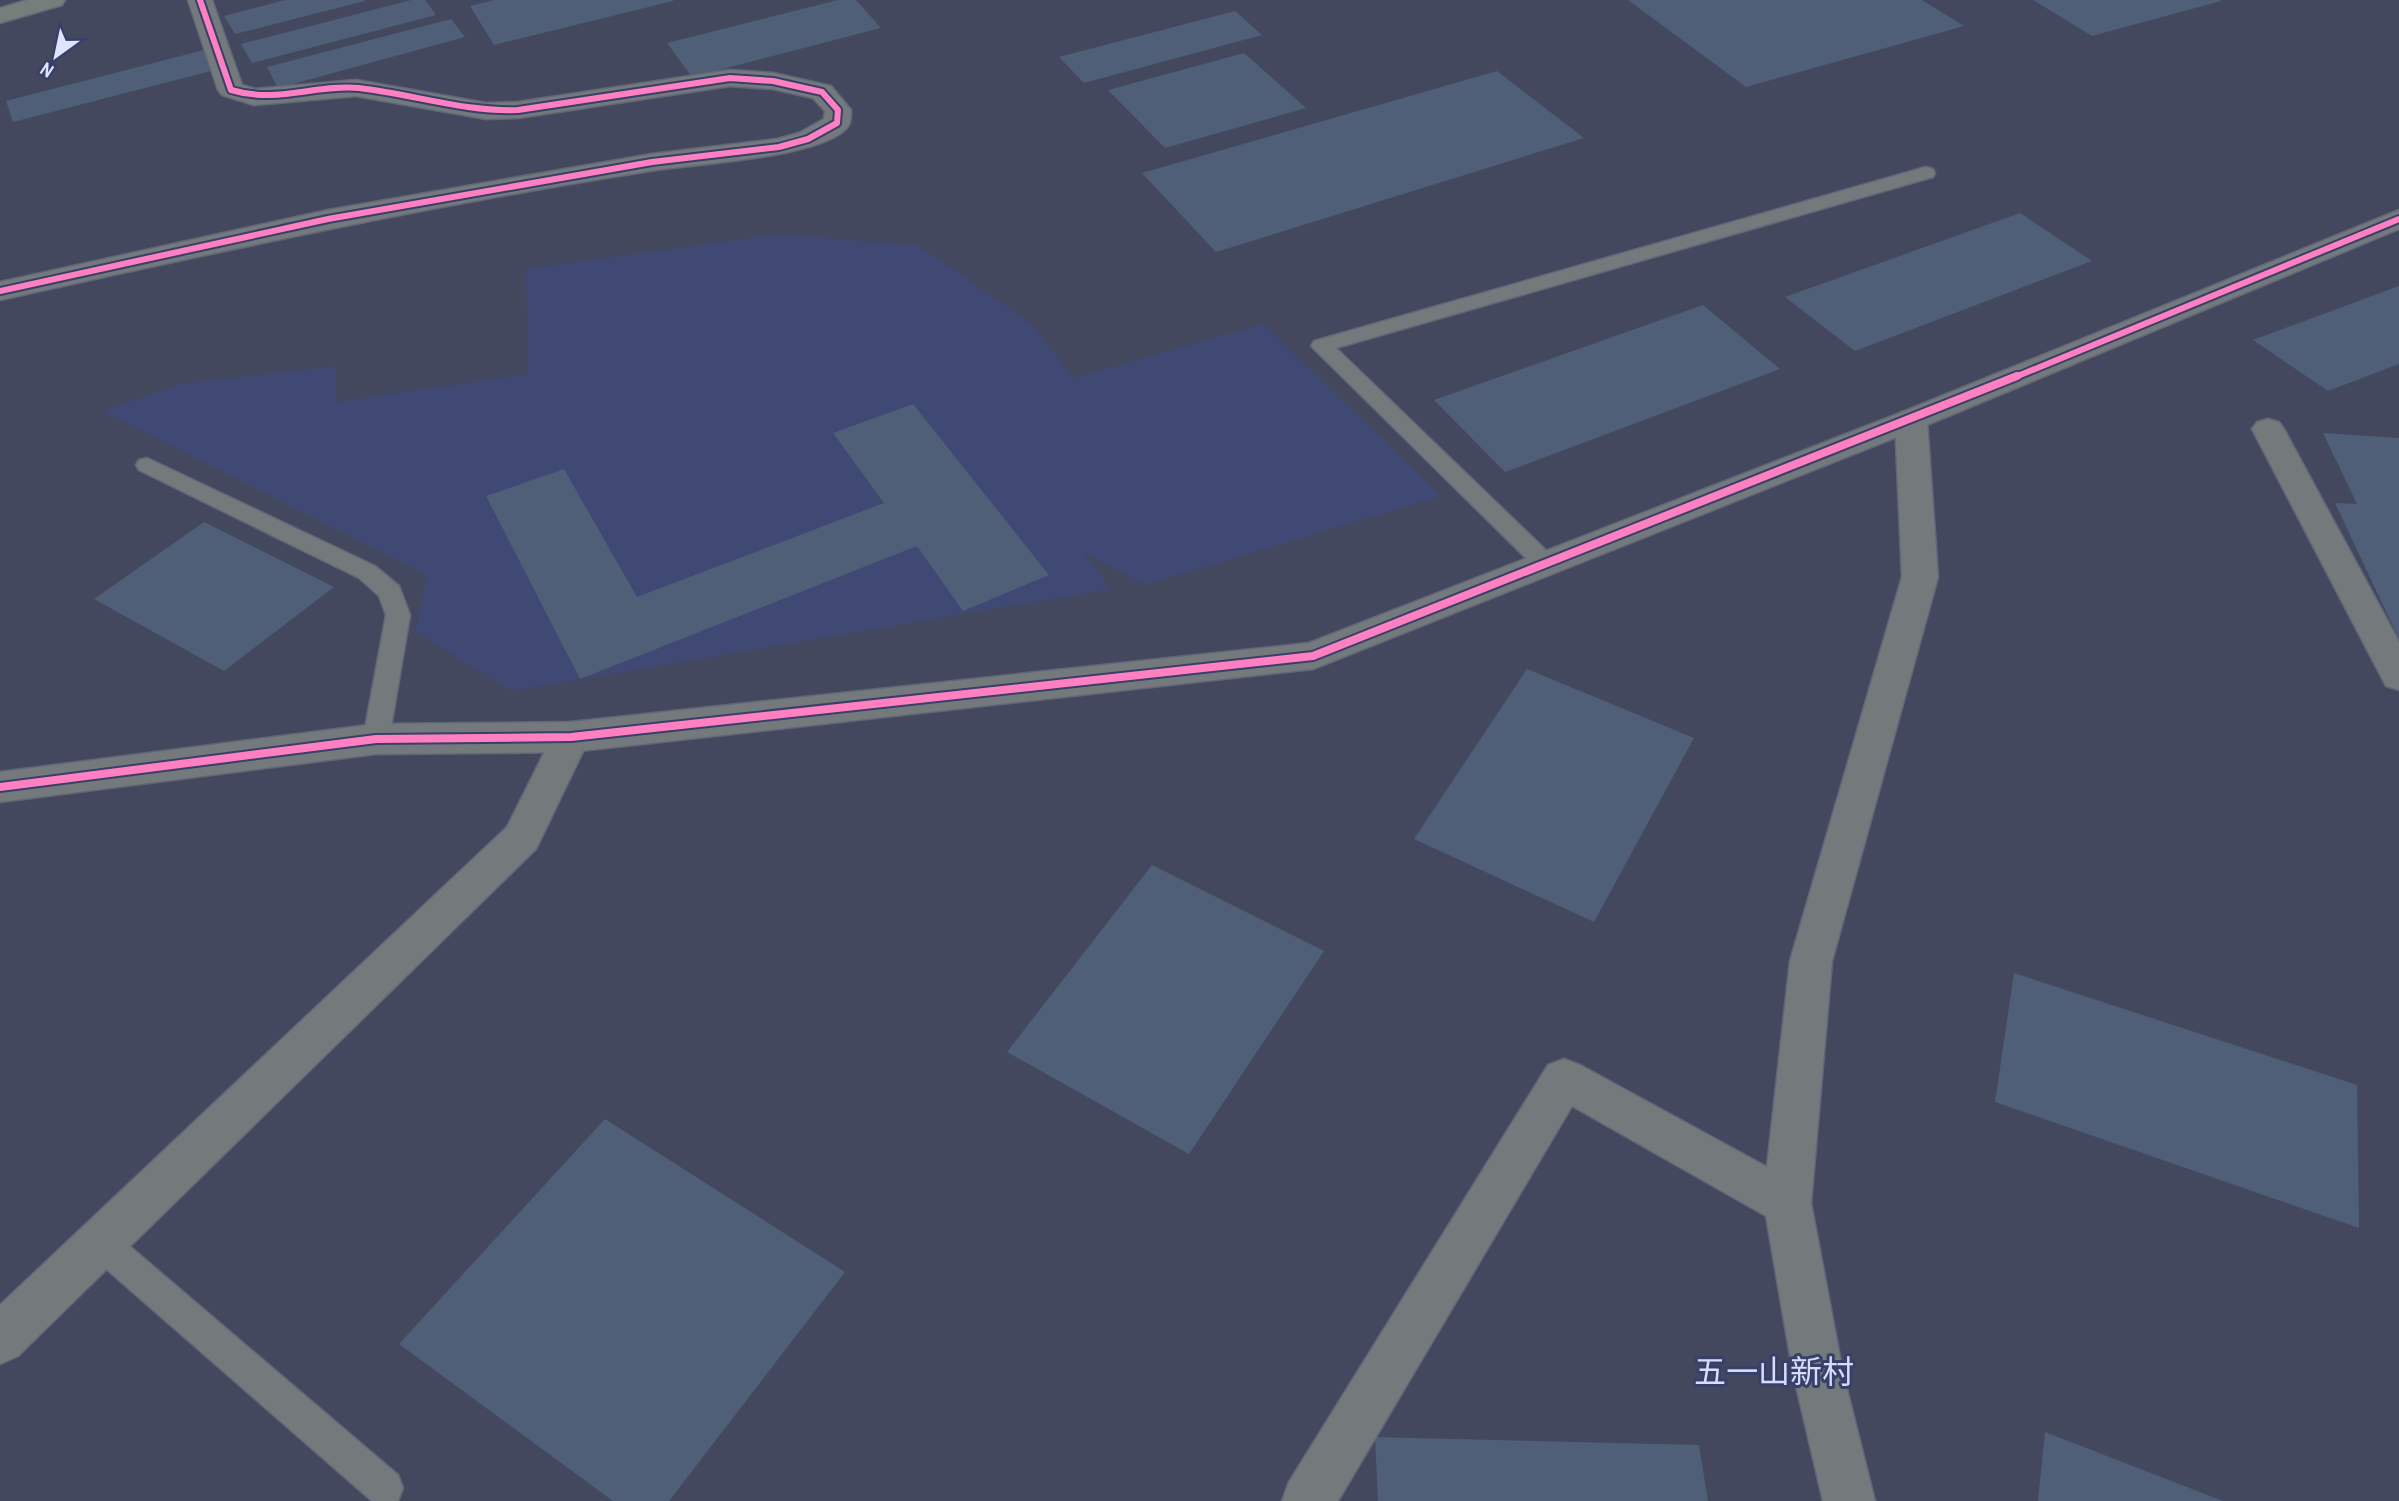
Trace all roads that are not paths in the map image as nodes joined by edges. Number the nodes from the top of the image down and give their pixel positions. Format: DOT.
graph roads {
  1 [pos="53,0"];
  2 [pos="200,0"];
  3 [pos="0,16"];
  4 [pos="1926,173"];
  5 [pos="2399,219"];
  6 [pos="0,291"];
  7 [pos="1911,420"];
  8 [pos="2268,429"];
  9 [pos="148,466"];
  10 [pos="1546,564"];
  11 [pos="2399,676"];
  12 [pos="571,737"];
  13 [pos="376,739"];
  14 [pos="0,787"];
  15 [pos="1787,1203"];
  16 [pos="101,1243"];
  17 [pos="0,1339"];
  18 [pos="385,1488"];
  19 [pos="1308,1501"];
  20 [pos="1849,1501"];
  1 -- 3 [label="main road"];
  2 -- 6 [label="street"];
  4 -- 10 [label="lane"];
  5 -- 7 [label="street"];
  7 -- 10 [label="street"];
  7 -- 15 [label="street"];
  8 -- 11 [label="street"];
  9 -- 13 [label="lane"];
  10 -- 12 [label="street"];
  12 -- 13 [label="street"];
  12 -- 16 [label="street"];
  13 -- 14 [label="street"];
  15 -- 19 [label="street"];
  15 -- 20 [label="street"];
  16 -- 17 [label="street"];
  16 -- 18 [label="lane"];
}
